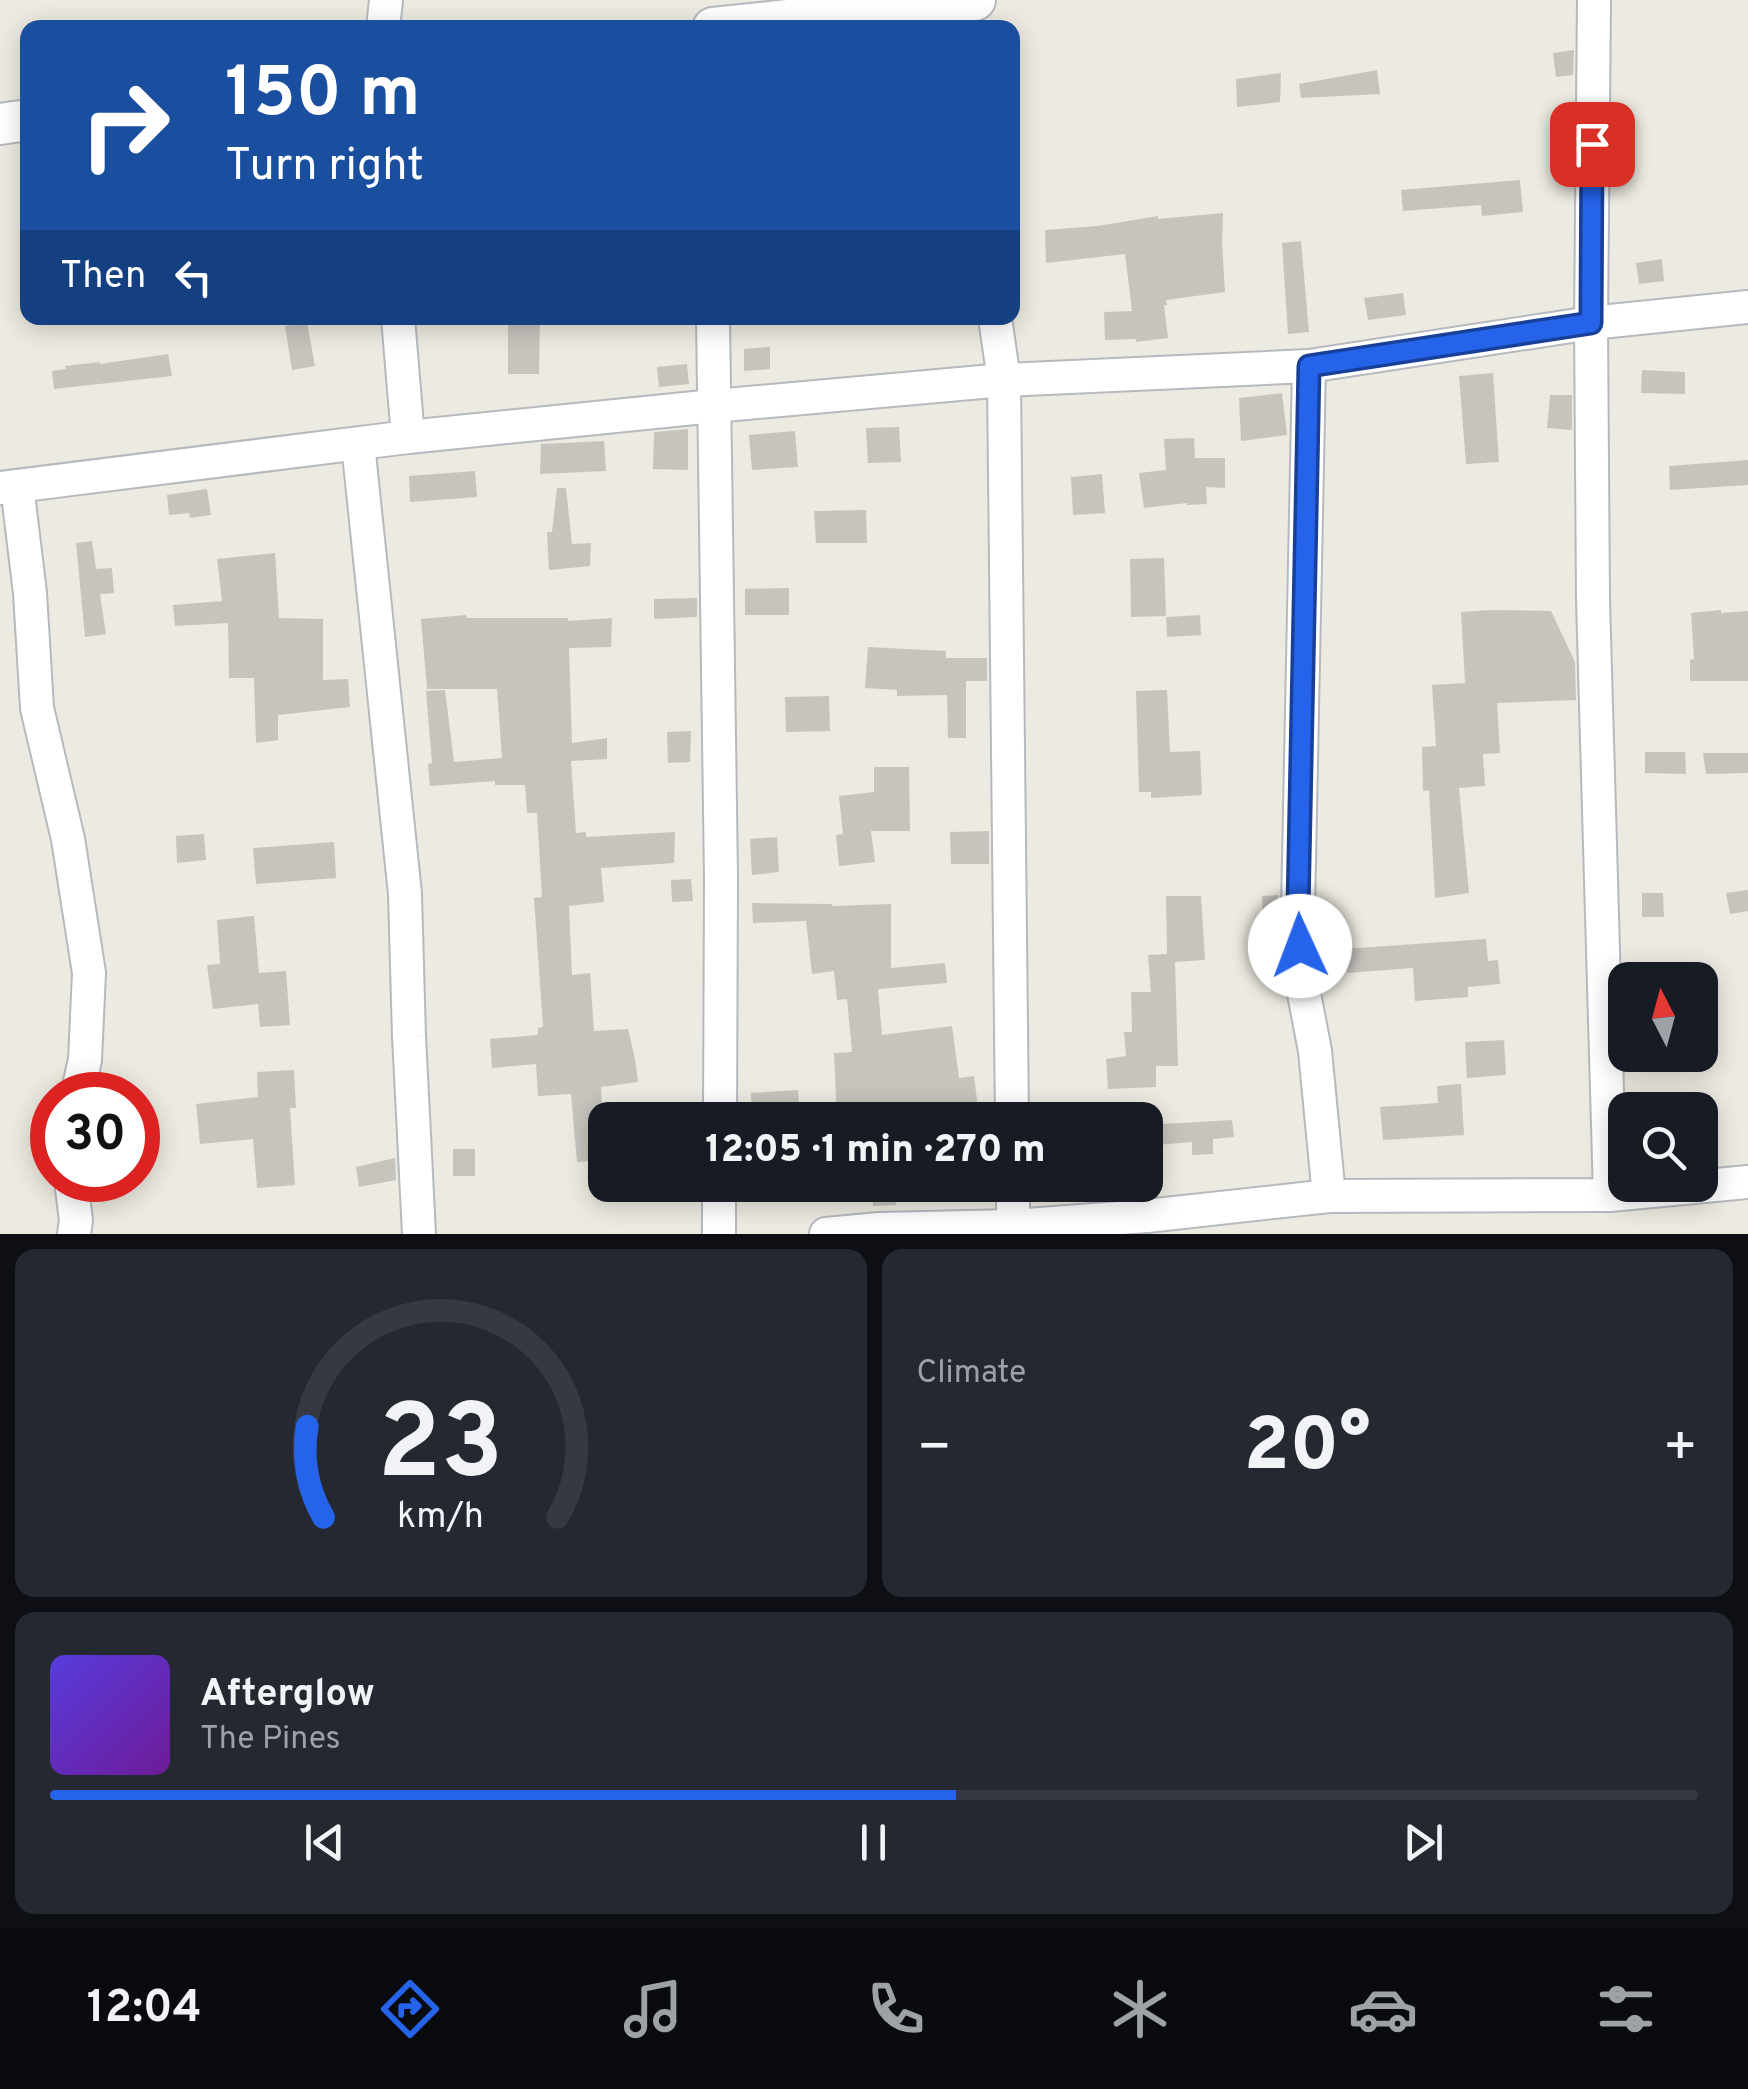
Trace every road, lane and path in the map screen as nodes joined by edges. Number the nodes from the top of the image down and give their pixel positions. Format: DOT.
graph roads {
  1 [pos="1594,0"];
  2 [pos="960,10"];
  3 [pos="823,20"];
  4 [pos="1748,307"];
  5 [pos="1591,323"];
  6 [pos="399,325"];
  7 [pos="713,325"];
  8 [pos="996,325"];
  9 [pos="1309,366"];
  10 [pos="1004,380"];
  11 [pos="714,406"];
  12 [pos="408,437"];
  13 [pos="358,444"];
  14 [pos="9,487"];
  15 [pos="82,1072"];
  16 [pos="720,1102"];
  17 [pos="1012,1102"];
  18 [pos="1608,1124"];
  19 [pos="1748,1182"];
  20 [pos="1718,1185"];
  21 [pos="1608,1194"];
  22 [pos="1330,1196"];
  23 [pos="74,1202"];
  24 [pos="720,1202"];
  25 [pos="1012,1202"];
  26 [pos="1146,1225"];
  27 [pos="1013,1226"];
  28 [pos="879,1231"];
  29 [pos="74,1234"];
  30 [pos="419,1234"];
  31 [pos="719,1234"];
  32 [pos="826,1234"];
  1 -- 5 [label="street"];
  2 -- 3 [label="street"];
  4 -- 5 [label="street"];
  5 -- 9 [label="street"];
  5 -- 18 [label="street"];
  6 -- 12 [label="street"];
  7 -- 11 [label="street"];
  8 -- 10 [label="street"];
  9 -- 10 [label="street"];
  9 -- 22 [label="street"];
  10 -- 11 [label="street"];
  10 -- 17 [label="street"];
  11 -- 12 [label="street"];
  11 -- 16 [label="street"];
  12 -- 13 [label="street"];
  13 -- 14 [label="street"];
  13 -- 30 [label="street"];
  14 -- 15 [label="street"];
  19 -- 20 [label="street"];
  21 -- 22 [label="street"];
  22 -- 26 [label="street"];
  23 -- 29 [label="street"];
  24 -- 31 [label="street"];
  25 -- 27 [label="street"];
  26 -- 27 [label="street"];
  27 -- 28 [label="street"];
  28 -- 32 [label="street"];
}
